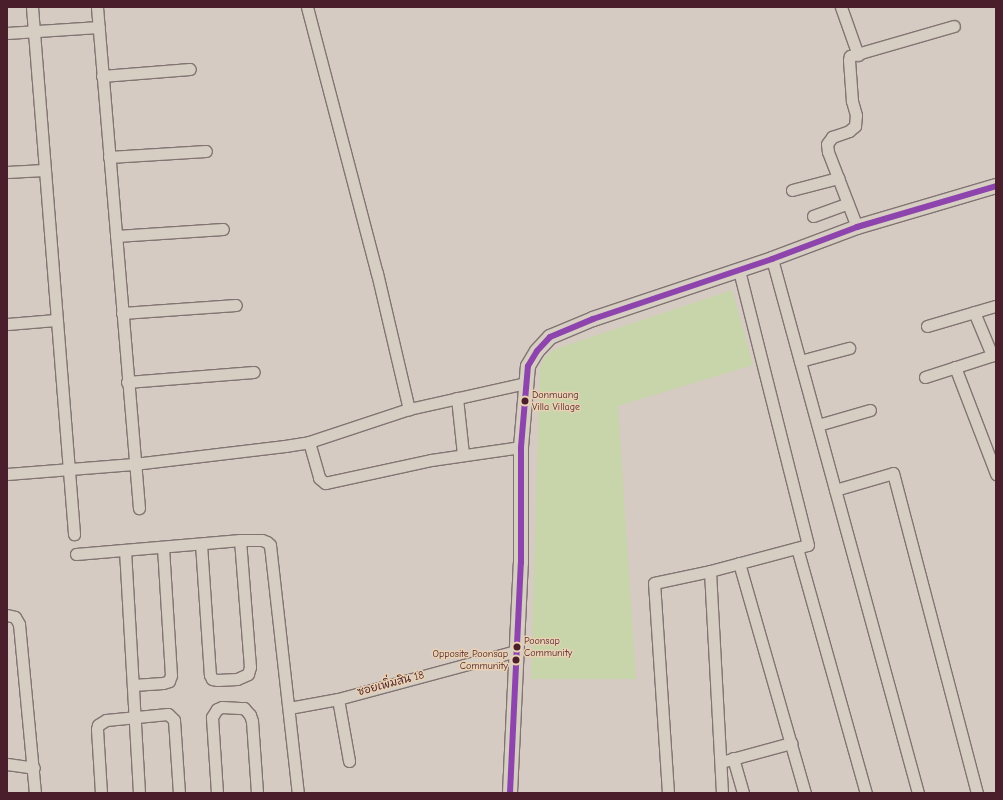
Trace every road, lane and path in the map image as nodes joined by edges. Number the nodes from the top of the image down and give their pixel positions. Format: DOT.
graph roads {
  1 [pos="32,7"];
  2 [pos="97,7"];
  3 [pos="307,7"];
  4 [pos="842,7"];
  5 [pos="954,26"];
  6 [pos="99,27"];
  7 [pos="34,31"];
  8 [pos="7,33"];
  9 [pos="858,55"];
  10 [pos="190,69"];
  11 [pos="102,76"];
  12 [pos="206,151"];
  13 [pos="109,157"];
  14 [pos="44,170"];
  15 [pos="7,172"];
  16 [pos="838,178"];
  17 [pos="996,186"];
  18 [pos="792,190"];
  19 [pos="848,203"];
  20 [pos="813,216"];
  21 [pos="857,227"];
  22 [pos="223,229"];
  23 [pos="116,236"];
  24 [pos="772,258"];
  25 [pos="739,270"];
  26 [pos="236,305"];
  27 [pos="995,306"];
  28 [pos="974,312"];
  29 [pos="122,313"];
  30 [pos="56,320"];
  31 [pos="7,324"];
  32 [pos="927,326"];
  33 [pos="849,348"];
  34 [pos="994,354"];
  35 [pos="800,361"];
  36 [pos="955,367"];
  37 [pos="254,372"];
  38 [pos="925,377"];
  39 [pos="127,382"];
  40 [pos="525,383"];
  41 [pos="457,398"];
  42 [pos="409,409"];
  43 [pos="870,410"];
  44 [pos="818,425"];
  45 [pos="309,442"];
  46 [pos="521,447"];
  47 [pos="463,454"];
  48 [pos="134,464"];
  49 [pos="68,470"];
  50 [pos="7,474"];
  51 [pos="996,474"];
  52 [pos="836,490"];
  53 [pos="139,508"];
  54 [pos="74,534"];
  55 [pos="240,540"];
  56 [pos="201,544"];
  57 [pos="163,547"];
  58 [pos="797,548"];
  59 [pos="125,550"];
  60 [pos="76,554"];
  61 [pos="739,563"];
  62 [pos="710,571"];
  63 [pos="7,615"];
  64 [pos="516,652"];
  65 [pos="133,685"];
  66 [pos="338,699"];
  67 [pos="288,708"];
  68 [pos="134,717"];
  69 [pos="791,743"];
  70 [pos="733,758"];
  71 [pos="349,761"];
  72 [pos="720,762"];
  73 [pos="7,764"];
  74 [pos="34,768"];
  75 [pos="35,793"];
  76 [pos="101,793"];
  77 [pos="139,793"];
  78 [pos="179,793"];
  79 [pos="218,793"];
  80 [pos="257,793"];
  81 [pos="298,793"];
  82 [pos="510,793"];
  83 [pos="668,793"];
  84 [pos="722,793"];
  85 [pos="744,793"];
  86 [pos="805,793"];
  87 [pos="866,793"];
  88 [pos="918,793"];
  89 [pos="977,793"];
  1 -- 7 [label="street"];
  2 -- 6 [label="street"];
  3 -- 42 [label="street"];
  4 -- 9 [label="street"];
  5 -- 9 [label="street"];
  6 -- 7 [label="street"];
  6 -- 11 [label="street"];
  7 -- 8 [label="street"];
  7 -- 14 [label="street"];
  9 -- 16 [label="street"];
  10 -- 11 [label="street"];
  11 -- 13 [label="street"];
  12 -- 13 [label="street"];
  13 -- 23 [label="street"];
  14 -- 15 [label="street"];
  14 -- 30 [label="street"];
  16 -- 18 [label="street"];
  16 -- 19 [label="street"];
  17 -- 21 [label="street"];
  19 -- 20 [label="street"];
  19 -- 21 [label="street"];
  21 -- 24 [label="street"];
  22 -- 23 [label="street"];
  23 -- 29 [label="street"];
  24 -- 25 [label="street"];
  24 -- 35 [label="street"];
  25 -- 40 [label="street"];
  25 -- 58 [label="street"];
  26 -- 29 [label="street"];
  27 -- 28 [label="street"];
  28 -- 32 [label="street"];
  28 -- 34 [label="street"];
  29 -- 39 [label="street"];
  30 -- 31 [label="street"];
  30 -- 49 [label="street"];
  33 -- 35 [label="street"];
  34 -- 36 [label="street"];
  35 -- 44 [label="street"];
  36 -- 38 [label="street"];
  36 -- 51 [label="street"];
  37 -- 39 [label="street"];
  39 -- 48 [label="street"];
  40 -- 41 [label="street"];
  40 -- 46 [label="street"];
  41 -- 42 [label="street"];
  41 -- 47 [label="street"];
  42 -- 45 [label="street"];
  43 -- 44 [label="street"];
  44 -- 52 [label="street"];
  45 -- 47 [label="street"];
  45 -- 48 [label="street"];
  46 -- 47 [label="street"];
  46 -- 64 [label="street"];
  48 -- 49 [label="street"];
  48 -- 53 [label="street"];
  49 -- 50 [label="street"];
  49 -- 54 [label="street"];
  52 -- 88 [label="street"];
  52 -- 89 [label="street"];
  55 -- 56 [label="street"];
  55 -- 56 [label="street"];
  55 -- 67 [label="street"];
  56 -- 57 [label="street"];
  57 -- 59 [label="street"];
  57 -- 65 [label="street"];
  58 -- 61 [label="street"];
  58 -- 87 [label="street"];
  59 -- 60 [label="street"];
  59 -- 65 [label="street"];
  61 -- 62 [label="street"];
  61 -- 69 [label="street"];
  62 -- 72 [label="street"];
  62 -- 83 [label="street"];
  63 -- 74 [label="street"];
  64 -- 66 [label="street, ซอยเพิ่มสิน 18"];
  64 -- 82 [label="street"];
  65 -- 68 [label="street"];
  66 -- 67 [label="street, ซอยเพิ่มสิน 18"];
  66 -- 71 [label="street"];
  67 -- 81 [label="street"];
  68 -- 76 [label="street"];
  68 -- 77 [label="street"];
  68 -- 78 [label="street"];
  69 -- 70 [label="street"];
  69 -- 86 [label="street"];
  70 -- 72 [label="street"];
  70 -- 85 [label="street"];
  72 -- 84 [label="street"];
  73 -- 74 [label="street"];
  74 -- 75 [label="street"];
  79 -- 80 [label="street"];
}
